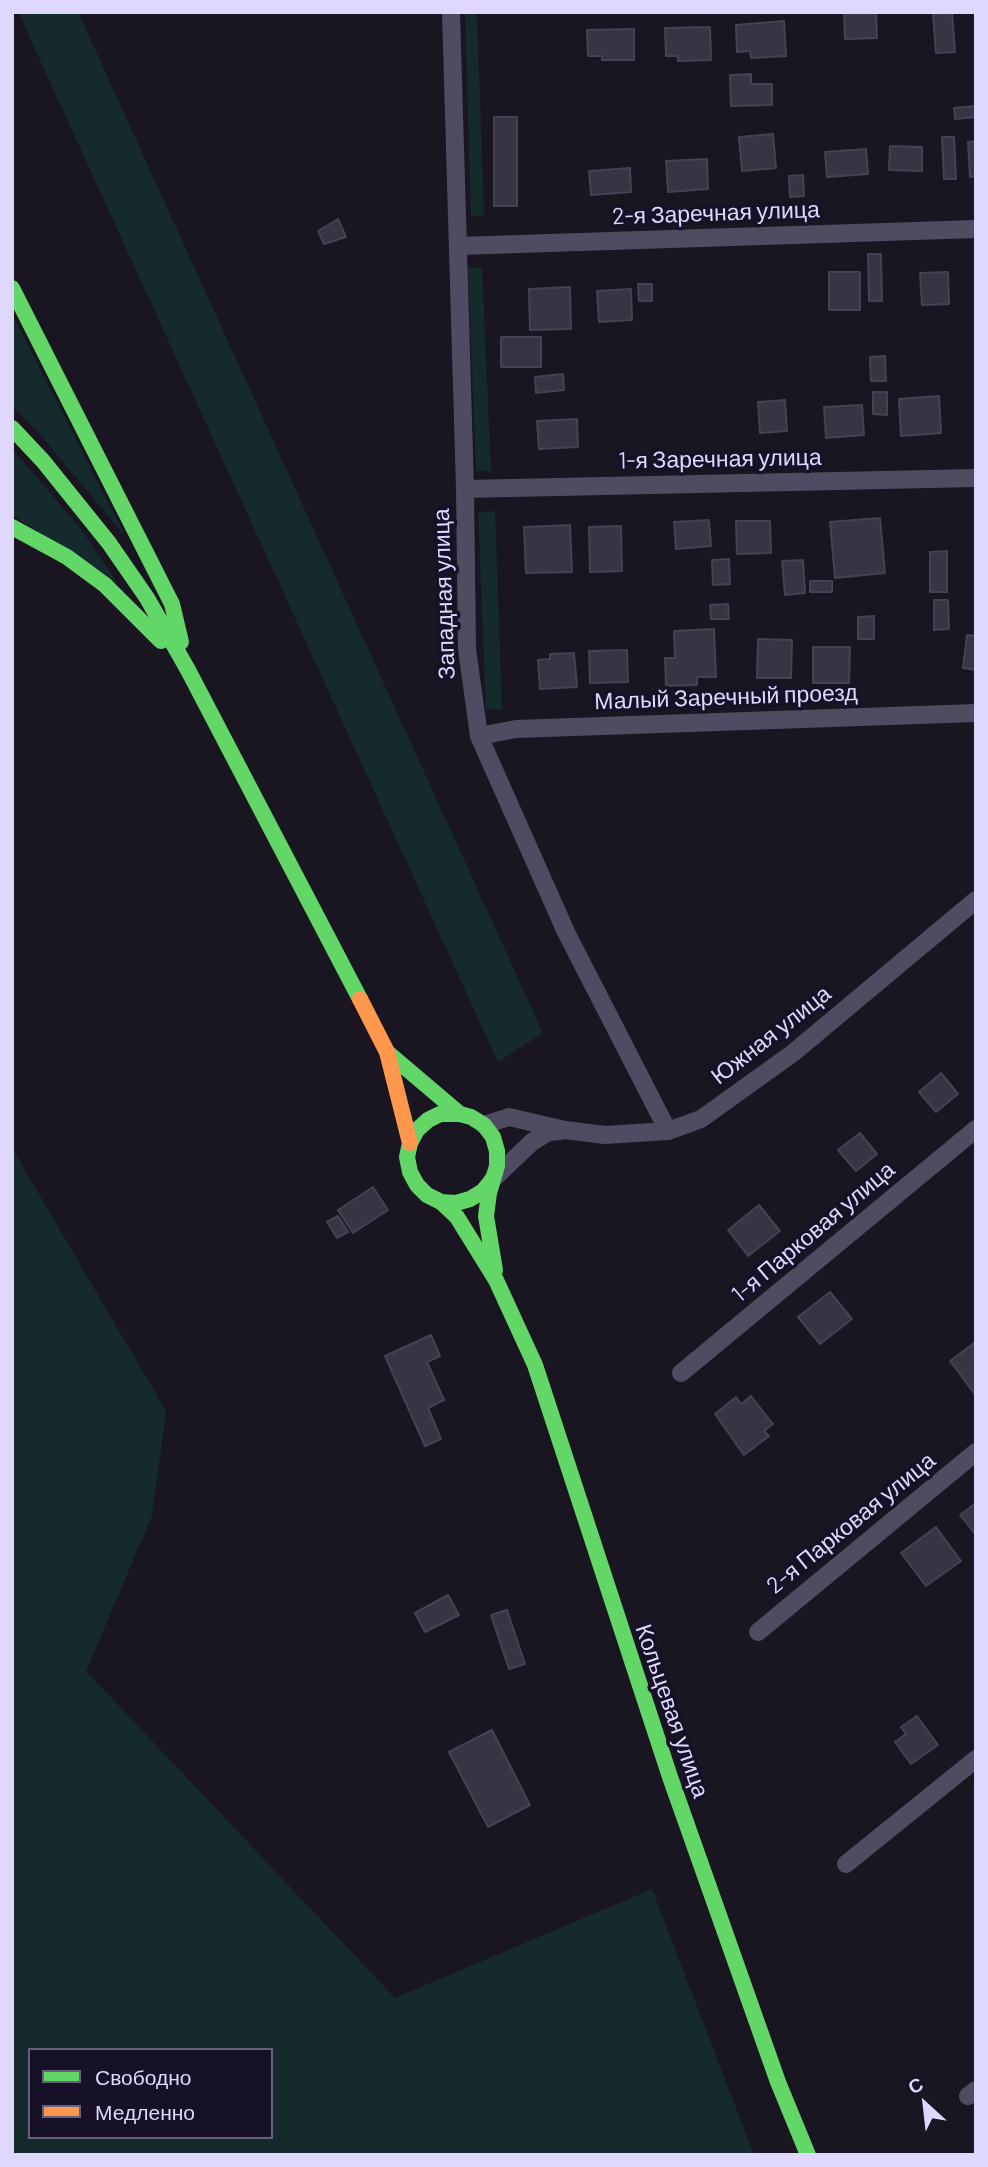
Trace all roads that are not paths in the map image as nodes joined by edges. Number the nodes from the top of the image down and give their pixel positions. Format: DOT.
graph roads {
  1 [pos="452,12"];
  2 [pos="976,229"];
  3 [pos="458,246"];
  4 [pos="12,288"];
  5 [pos="12,428"];
  6 [pos="976,478"];
  7 [pos="465,489"];
  8 [pos="12,527"];
  9 [pos="188,670"];
  10 [pos="976,713"];
  11 [pos="479,736"];
  12 [pos="976,900"];
  13 [pos="387,1052"];
  14 [pos="460,1114"];
  15 [pos="484,1125"];
  16 [pos="976,1129"];
  17 [pos="565,1130"];
  18 [pos="668,1131"];
  19 [pos="410,1143"];
  20 [pos="492,1180"];
  21 [pos="441,1202"];
  22 [pos="496,1280"];
  23 [pos="681,1373"];
  24 [pos="976,1452"];
  25 [pos="758,1632"];
  26 [pos="976,1759"];
  27 [pos="846,1864"];
  28 [pos="808,2155"];
  1 -- 3 [label="street, Западная улица"];
  2 -- 3 [label="street, 2-я Заречная улица"];
  3 -- 7 [label="street, Западная улица"];
  4 -- 9 [label="street"];
  5 -- 9 [label="street"];
  6 -- 7 [label="street, 1-я Заречная улица"];
  7 -- 11 [label="street, Западная улица"];
  8 -- 9 [label="street"];
  9 -- 13 [label="street"];
  10 -- 11 [label="street, Малый Заречный проезд"];
  11 -- 18 [label="street, Западная улица"];
  12 -- 18 [label="street, Южная улица"];
  13 -- 14 [label="street"];
  13 -- 19 [label="street"];
  14 -- 15 [label="street"];
  14 -- 19 [label="street"];
  15 -- 17 [label="street, Южная улица"];
  15 -- 20 [label="street"];
  16 -- 23 [label="street, 1-я Парковая улица"];
  17 -- 18 [label="street, Южная улица"];
  17 -- 20 [label="street"];
  19 -- 21 [label="street"];
  20 -- 21 [label="street"];
  20 -- 22 [label="street"];
  21 -- 22 [label="street"];
  22 -- 28 [label="street, Кольцевая улица"];
  24 -- 25 [label="street, 2-я Парковая улица"];
  26 -- 27 [label="street"];
}
